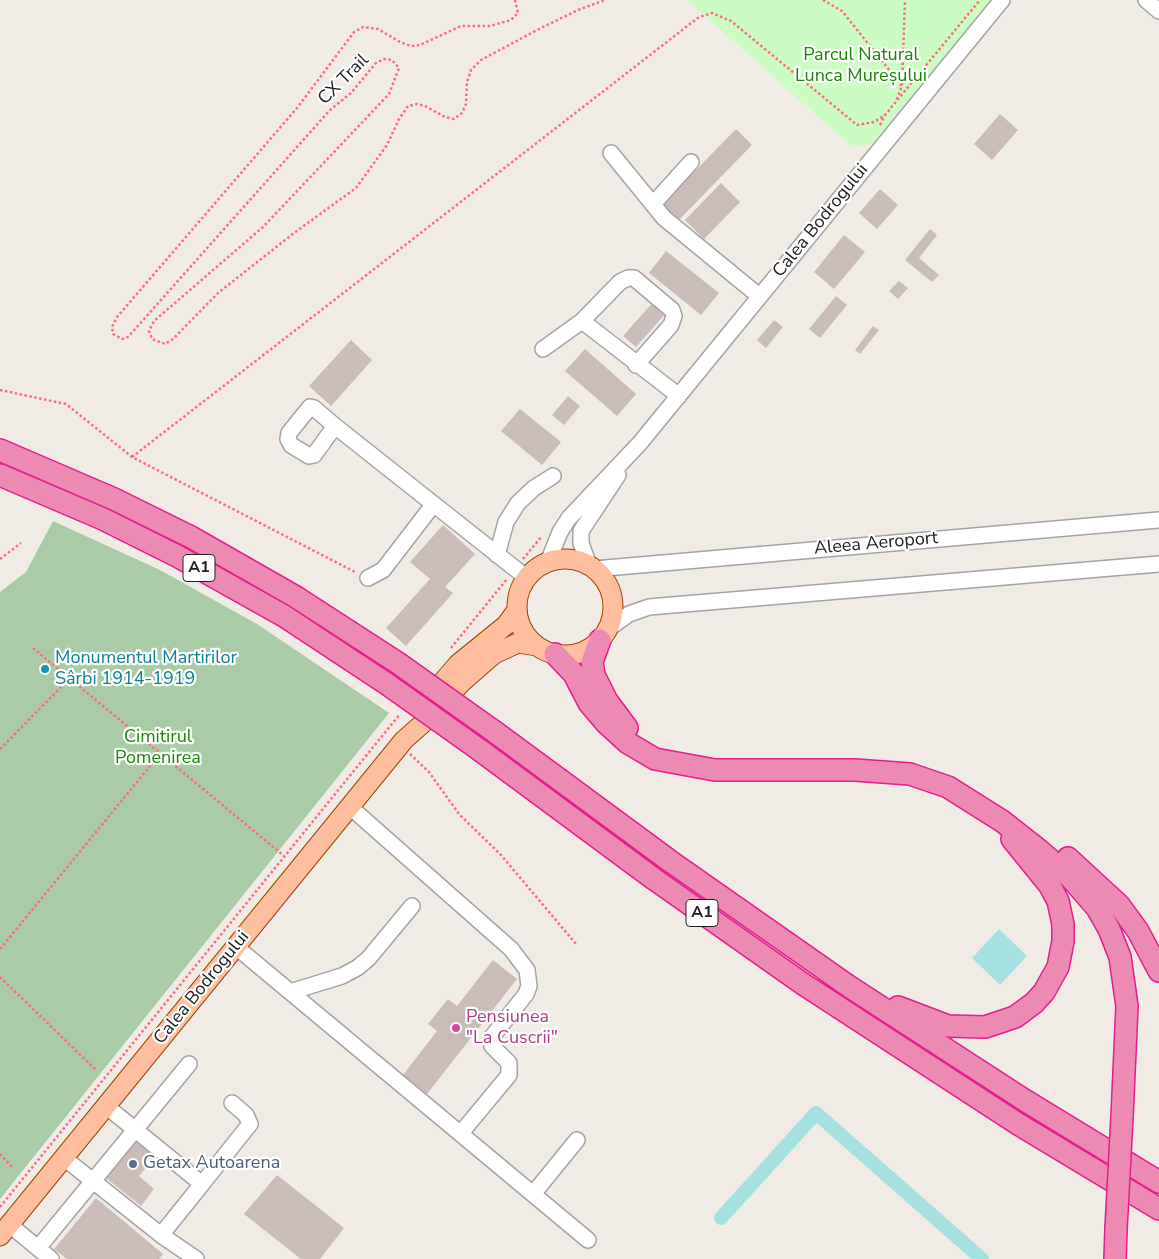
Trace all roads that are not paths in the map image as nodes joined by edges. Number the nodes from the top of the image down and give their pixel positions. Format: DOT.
graph roads {
  1 [pos="1002,0"];
  2 [pos="1146,0"];
  3 [pos="1159,11"];
  4 [pos="611,152"];
  5 [pos="691,162"];
  6 [pos="654,203"];
  7 [pos="759,296"];
  8 [pos="582,321"];
  9 [pos="543,349"];
  10 [pos="636,365"];
  11 [pos="678,396"];
  12 [pos="335,426"];
  13 [pos="640,443"];
  14 [pos="0,450"];
  15 [pos="0,475"];
  16 [pos="553,476"];
  17 [pos="433,505"];
  18 [pos="1159,520"];
  19 [pos="497,555"];
  20 [pos="548,562"];
  21 [pos="1159,564"];
  22 [pos="591,567"];
  23 [pos="519,572"];
  24 [pos="368,578"];
  25 [pos="517,610"];
  26 [pos="604,634"];
  27 [pos="546,650"];
  28 [pos="402,743"];
  29 [pos="686,765"];
  30 [pos="349,806"];
  31 [pos="989,812"];
  32 [pos="1018,834"];
  33 [pos="412,906"];
  34 [pos="235,946"];
  35 [pos="1159,970"];
  36 [pos="850,987"];
  37 [pos="290,992"];
  38 [pos="189,1064"];
  39 [pos="232,1103"];
  40 [pos="106,1106"];
  41 [pos="136,1130"];
  42 [pos="461,1133"];
  43 [pos="577,1140"];
  44 [pos="64,1158"];
  45 [pos="93,1182"];
  46 [pos="1159,1182"];
  47 [pos="202,1184"];
  48 [pos="533,1194"];
  49 [pos="1159,1209"];
  50 [pos="5,1230"];
  51 [pos="161,1235"];
  52 [pos="588,1240"];
  53 [pos="38,1248"];
  54 [pos="51,1259"];
  55 [pos="196,1259"];
  56 [pos="1115,1259"];
  1 -- 7 [label="street, Calea Bodrogului"];
  2 -- 3 [label="street"];
  4 -- 6 [label="street"];
  5 -- 6 [label="street"];
  6 -- 7 [label="street"];
  7 -- 11 [label="street, Calea Bodrogului"];
  8 -- 9 [label="street"];
  8 -- 10 [label="street"];
  8 -- 10 [label="street"];
  10 -- 11 [label="street"];
  11 -- 13 [label="street, Calea Bodrogului"];
  12 -- 17 [label="street"];
  13 -- 20 [label="street, Calea Bodrogului"];
  13 -- 22 [label="street, Calea Bodrogului"];
  14 -- 36 [label="highway, A1, bridge"];
  15 -- 49 [label="highway, A1, bridge"];
  16 -- 19 [label="street"];
  17 -- 19 [label="street"];
  17 -- 24 [label="street"];
  18 -- 22 [label="street, Aleea Aeroport"];
  19 -- 23 [label="street"];
  20 -- 22 [label="main road"];
  20 -- 23 [label="main road"];
  21 -- 26 [label="street"];
  22 -- 26 [label="main road, Calea Bodrogului"];
  23 -- 25 [label="main road, Calea Bodrogului"];
  25 -- 27 [label="main road"];
  25 -- 28 [label="main road, Calea Bodrogului"];
  26 -- 27 [label="main road, Calea Bodrogului"];
  26 -- 29 [label="highway"];
  27 -- 28 [label="main road, Calea Bodrogului"];
  27 -- 29 [label="highway"];
  28 -- 30 [label="main road, Calea Bodrogului"];
  29 -- 31 [label="highway"];
  30 -- 34 [label="main road, Calea Bodrogului"];
  30 -- 42 [label="street"];
  31 -- 32 [label="highway"];
  31 -- 36 [label="highway"];
  32 -- 35 [label="highway"];
  32 -- 56 [label="highway, bridge"];
  33 -- 37 [label="street"];
  34 -- 37 [label="street"];
  34 -- 40 [label="main road, Calea Bodrogului"];
  36 -- 46 [label="highway, A1"];
  37 -- 42 [label="street"];
  38 -- 41 [label="street"];
  39 -- 47 [label="street"];
  40 -- 41 [label="street"];
  40 -- 44 [label="main road, Calea Bodrogului"];
  41 -- 45 [label="street"];
  41 -- 47 [label="street"];
  42 -- 48 [label="street"];
  43 -- 48 [label="street"];
  44 -- 45 [label="street"];
  44 -- 50 [label="main road, Calea Bodrogului"];
  45 -- 51 [label="street"];
  45 -- 53 [label="street"];
  47 -- 51 [label="street"];
  48 -- 52 [label="street"];
  50 -- 53 [label="street"];
  51 -- 55 [label="street"];
  53 -- 54 [label="street"];
}
